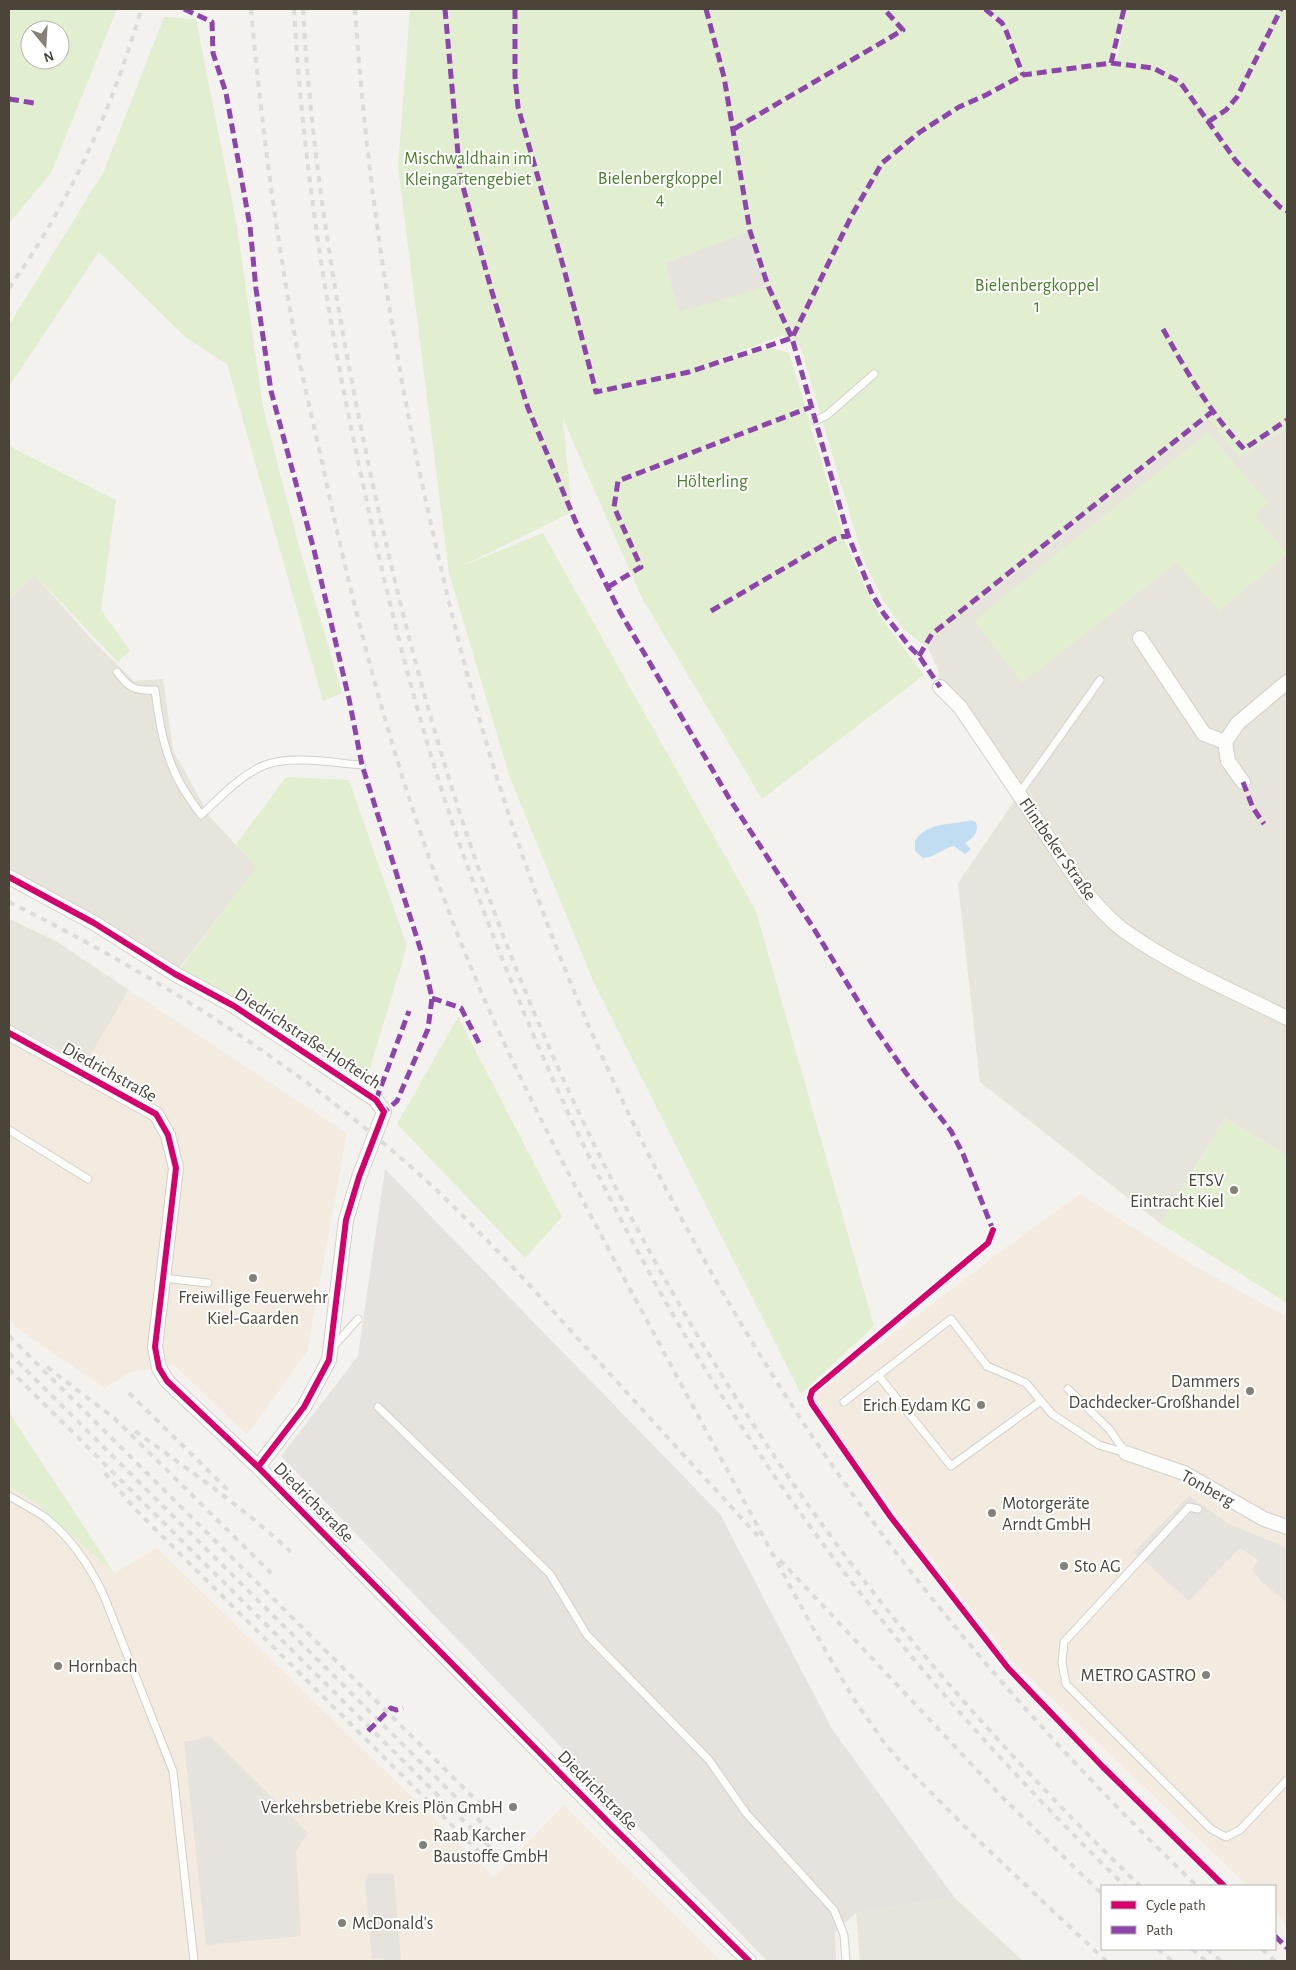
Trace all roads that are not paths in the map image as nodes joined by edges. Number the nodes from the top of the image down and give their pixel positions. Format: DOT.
graph roads {
  1 [pos="874,374"];
  2 [pos="814,421"];
  3 [pos="1140,638"];
  4 [pos="117,672"];
  5 [pos="1100,680"];
  6 [pos="1287,682"];
  7 [pos="940,687"];
  8 [pos="1225,742"];
  9 [pos="362,765"];
  10 [pos="1243,782"];
  11 [pos="1019,794"];
  12 [pos="9,877"];
  13 [pos="1287,1018"];
  14 [pos="9,1033"];
  15 [pos="9,1130"];
  16 [pos="88,1179"];
  17 [pos="163,1278"];
  18 [pos="208,1283"];
  19 [pos="358,1319"];
  20 [pos="330,1351"];
  21 [pos="878,1376"];
  22 [pos="1068,1389"];
  23 [pos="1041,1401"];
  24 [pos="844,1402"];
  25 [pos="378,1407"];
  26 [pos="1126,1453"];
  27 [pos="258,1467"];
  28 [pos="9,1496"];
  29 [pos="1198,1509"];
  30 [pos="1287,1527"];
  31 [pos="1287,1780"];
  32 [pos="194,1961"];
  33 [pos="749,1961"];
  34 [pos="846,1961"];
  1 -- 2 [label="lane"];
  3 -- 8 [label="street"];
  4 -- 9 [label="lane"];
  5 -- 11 [label="lane"];
  6 -- 8 [label="street"];
  7 -- 11 [label="street, Flintbeker Straße"];
  8 -- 10 [label="street"];
  11 -- 13 [label="street, Flintbeker Straße"];
  12 -- 20 [label="street, Diedrichstraße-Hofteich"];
  14 -- 17 [label="street, Diedrichstraße"];
  15 -- 16 [label="lane"];
  17 -- 18 [label="lane"];
  17 -- 27 [label="street, Diedrichstraße"];
  19 -- 20 [label="lane"];
  20 -- 27 [label="street, Diedrichstraße-Hofteich"];
  21 -- 23 [label="lane"];
  21 -- 23 [label="lane"];
  21 -- 24 [label="lane"];
  22 -- 26 [label="lane"];
  23 -- 26 [label="lane"];
  25 -- 34 [label="lane"];
  26 -- 30 [label="street, Tonberg"];
  27 -- 33 [label="street, Diedrichstraße"];
  28 -- 32 [label="lane"];
  29 -- 31 [label="lane"];
}
